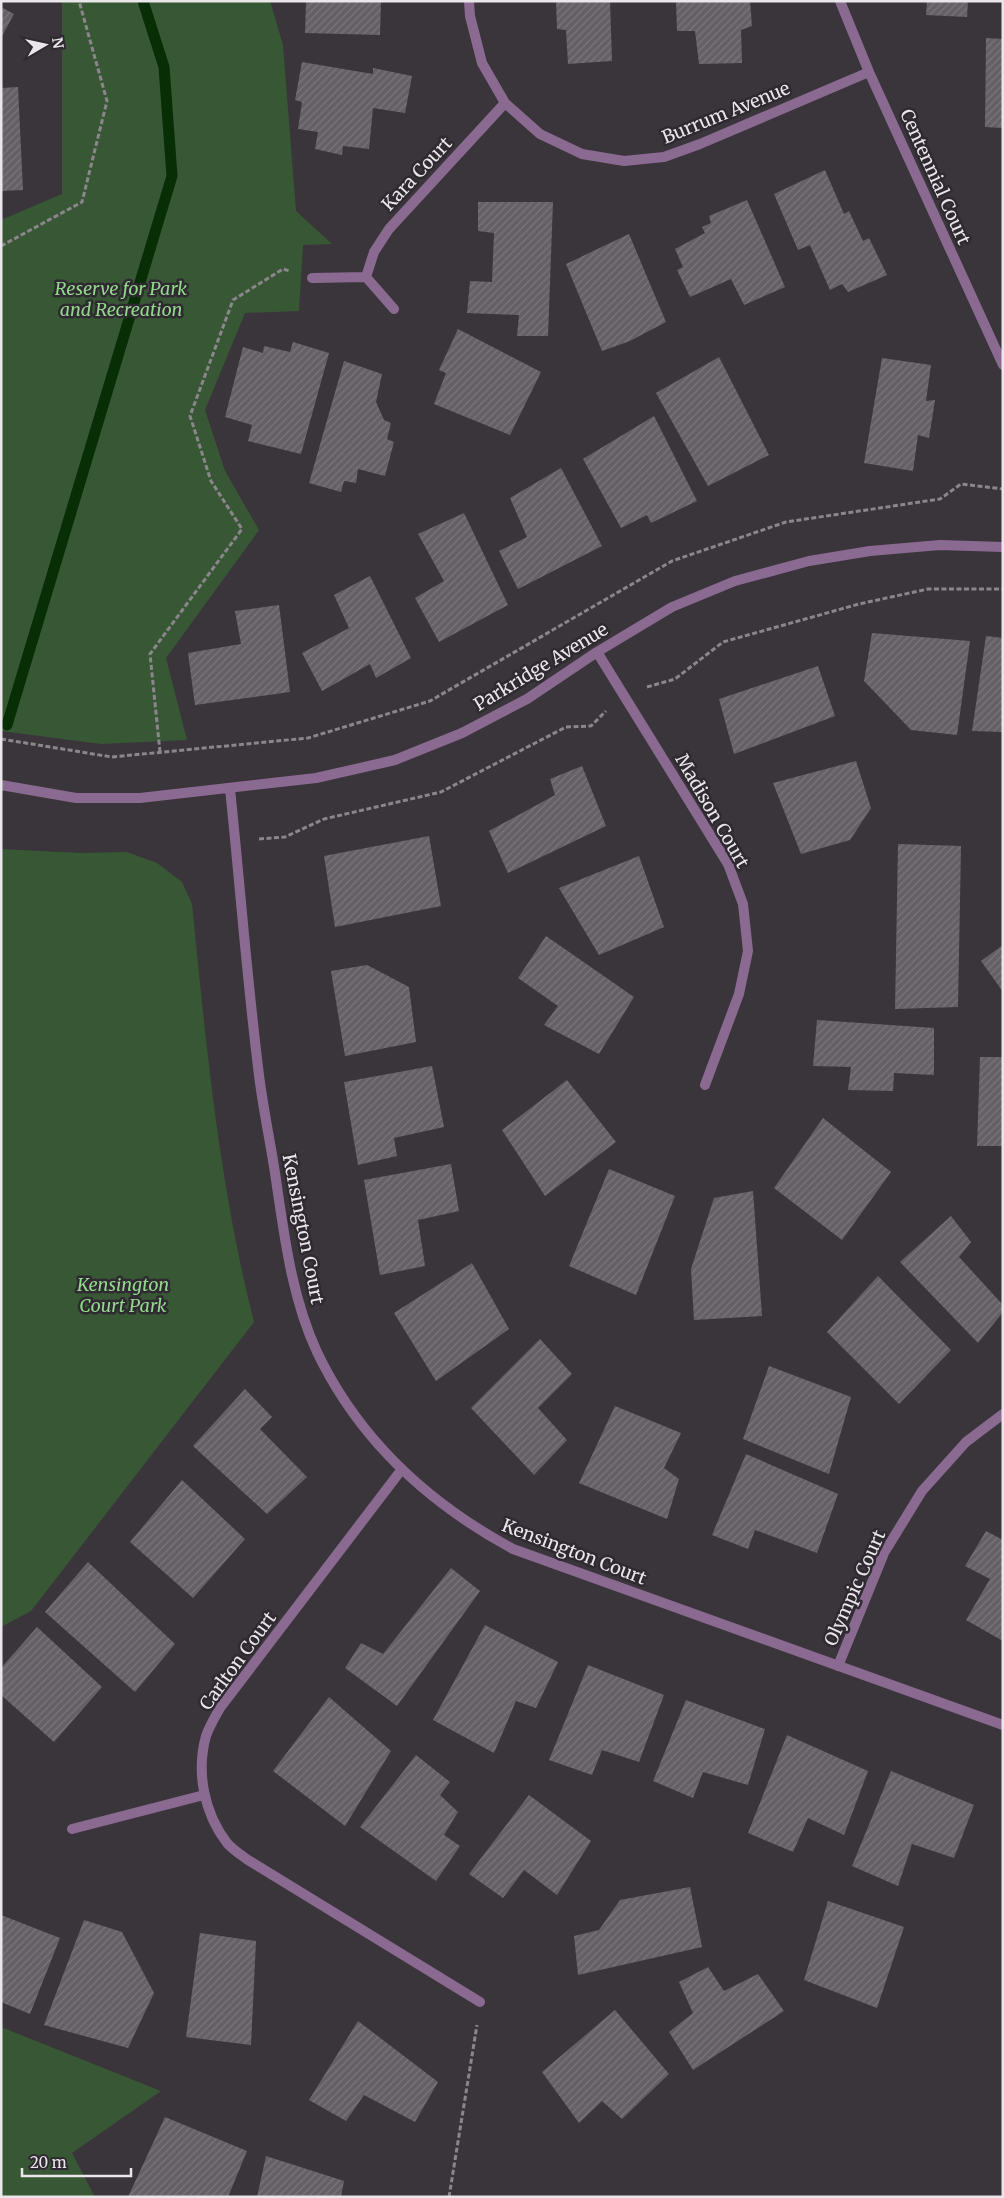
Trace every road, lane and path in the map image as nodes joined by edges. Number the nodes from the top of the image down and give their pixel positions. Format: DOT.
graph roads {
  1 [pos="79,1"];
  2 [pos="469,1"];
  3 [pos="840,1"];
  4 [pos="869,72"];
  5 [pos="505,103"];
  6 [pos="1,246"];
  7 [pos="283,269"];
  8 [pos="366,277"];
  9 [pos="312,278"];
  10 [pos="394,309"];
  11 [pos="1003,365"];
  12 [pos="1003,489"];
  13 [pos="1003,547"];
  14 [pos="1003,589"];
  15 [pos="597,652"];
  16 [pos="624,695"];
  17 [pos="1,739"];
  18 [pos="160,752"];
  19 [pos="1,785"];
  20 [pos="230,789"];
  21 [pos="236,842"];
  22 [pos="705,1085"];
  23 [pos="1003,1414"];
  24 [pos="402,1469"];
  25 [pos="838,1666"];
  26 [pos="1003,1725"];
  27 [pos="204,1795"];
  28 [pos="72,1829"];
  29 [pos="480,2002"];
  30 [pos="449,2197"];
  1 -- 6 [label="path"];
  2 -- 5 [label="street, Burrum Avenue"];
  3 -- 4 [label="street, Centennial Court"];
  4 -- 5 [label="street, Burrum Avenue"];
  4 -- 11 [label="street, Centennial Court"];
  5 -- 8 [label="street, Kara Court"];
  7 -- 18 [label="path"];
  8 -- 9 [label="street"];
  8 -- 10 [label="street"];
  12 -- 18 [label="path"];
  13 -- 15 [label="street, Parkridge Avenue"];
  14 -- 16 [label="path"];
  15 -- 16 [label="street, Madison Court"];
  15 -- 20 [label="street, Parkridge Avenue"];
  16 -- 21 [label="path"];
  16 -- 22 [label="street, Madison Court"];
  17 -- 18 [label="path"];
  19 -- 20 [label="street, Parkridge Avenue"];
  20 -- 21 [label="street, Kensington Court"];
  21 -- 24 [label="street, Kensington Court"];
  23 -- 25 [label="street, Olympic Court"];
  24 -- 25 [label="street, Kensington Court"];
  24 -- 27 [label="street, Carlton Court"];
  25 -- 26 [label="street, Kensington Court"];
  27 -- 28 [label="street"];
  27 -- 29 [label="street, Carlton Court"];
  29 -- 30 [label="path"];
}
